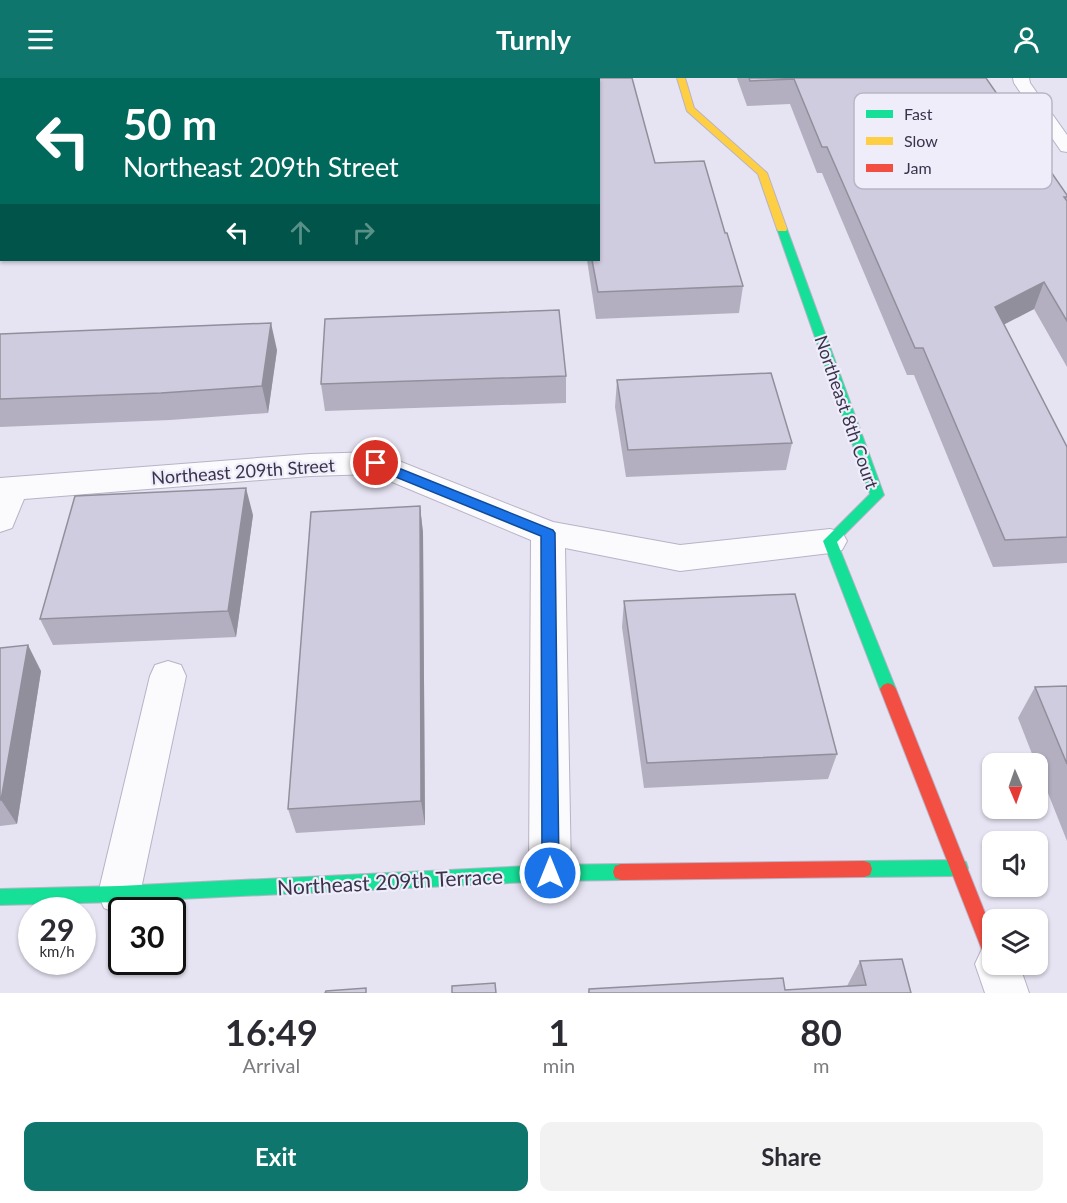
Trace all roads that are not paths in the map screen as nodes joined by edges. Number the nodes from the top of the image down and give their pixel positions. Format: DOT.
graph roads {
  1 [pos="681,78"];
  2 [pos="1021,78"];
  3 [pos="1029,93"];
  4 [pos="1052,126"];
  5 [pos="1067,147"];
  6 [pos="5,489"];
  7 [pos="0,520"];
  8 [pos="548,533"];
  9 [pos="830,541"];
  10 [pos="168,676"];
  11 [pos="960,868"];
  12 [pos="550,873"];
  13 [pos="119,894"];
  14 [pos="0,897"];
  15 [pos="982,926"];
  16 [pos="1001,975"];
  17 [pos="1007,993"];
  1 -- 9 [label="street, Northeast 8th Court"];
  2 -- 3 [label="lane"];
  4 -- 5 [label="lane"];
  6 -- 7 [label="street"];
  6 -- 8 [label="street, Northeast 209th Street"];
  8 -- 9 [label="street, Northeast 209th Street"];
  8 -- 12 [label="street"];
  9 -- 11 [label="street"];
  10 -- 13 [label="street"];
  11 -- 12 [label="street, Northeast 209th Terrace"];
  11 -- 15 [label="street"];
  12 -- 13 [label="street, Northeast 209th Terrace"];
  13 -- 14 [label="street, Northeast 209th Terrace"];
  16 -- 17 [label="street"];
}
